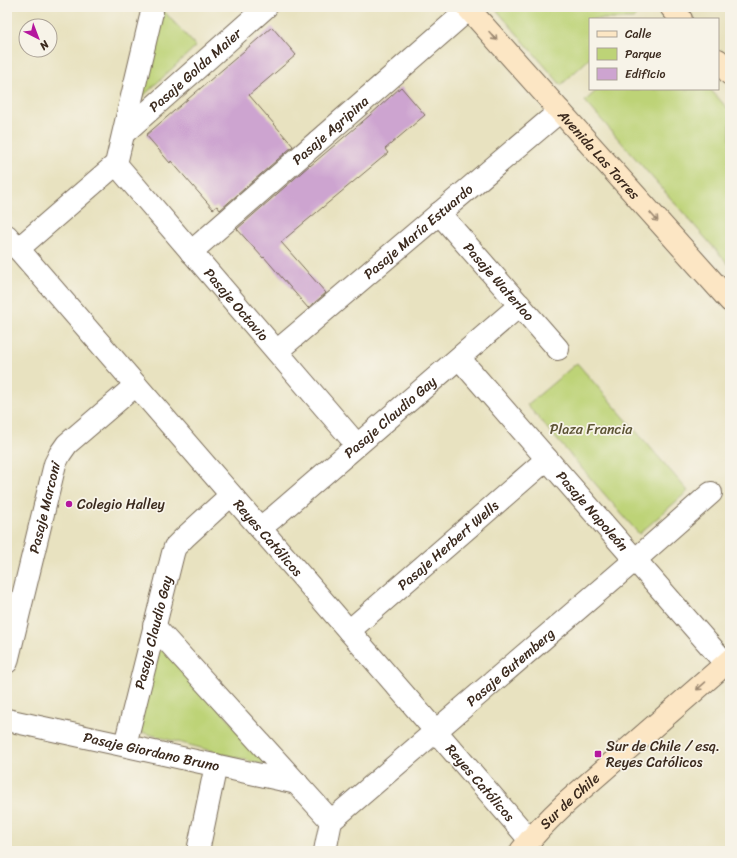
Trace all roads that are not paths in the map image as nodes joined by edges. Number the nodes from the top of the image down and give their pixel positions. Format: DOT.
graph roads {
  1 [pos="671,7"];
  2 [pos="468,8"];
  3 [pos="259,9"];
  4 [pos="152,12"];
  5 [pos="680,18"];
  6 [pos="719,61"];
  7 [pos="730,74"];
  8 [pos="560,111"];
  9 [pos="124,133"];
  10 [pos="116,164"];
  11 [pos="439,213"];
  12 [pos="12,242"];
  13 [pos="191,252"];
  14 [pos="730,302"];
  15 [pos="520,305"];
  16 [pos="558,349"];
  17 [pos="277,351"];
  18 [pos="459,358"];
  19 [pos="136,385"];
  20 [pos="358,445"];
  21 [pos="546,459"];
  22 [pos="711,493"];
  23 [pos="231,495"];
  24 [pos="260,528"];
  25 [pos="635,560"];
  26 [pos="154,626"];
  27 [pos="348,630"];
  28 [pos="7,662"];
  29 [pos="728,662"];
  30 [pos="7,720"];
  31 [pos="436,731"];
  32 [pos="125,745"];
  33 [pos="216,765"];
  34 [pos="297,783"];
  35 [pos="331,821"];
  36 [pos="526,845"];
  37 [pos="198,851"];
  38 [pos="325,851"];
  1 -- 5 [label="street"];
  2 -- 8 [label="street, Avenida Las Torres, one-way"];
  2 -- 13 [label="street, Pasaje Agripina"];
  3 -- 9 [label="street, Pasaje Golda Maier"];
  4 -- 9 [label="street, Pasaje Golda Maier"];
  6 -- 7 [label="street"];
  8 -- 11 [label="street, Pasaje María Estuardo"];
  8 -- 14 [label="street, Avenida Las Torres, one-way"];
  9 -- 10 [label="street, Pasaje Golda Maier"];
  10 -- 12 [label="street"];
  10 -- 13 [label="street, Pasaje Octavio"];
  11 -- 15 [label="street, Pasaje Waterloo"];
  11 -- 17 [label="street, Pasaje María Estuardo"];
  12 -- 19 [label="street, Reyes Católicos"];
  13 -- 17 [label="street, Pasaje Octavio"];
  15 -- 16 [label="street, Pasaje Waterloo"];
  15 -- 18 [label="street, Pasaje Claudio Gay"];
  17 -- 20 [label="street, Pasaje Octavio"];
  18 -- 20 [label="street, Pasaje Claudio Gay"];
  18 -- 21 [label="street, Pasaje Napoleón"];
  19 -- 23 [label="street, Reyes Católicos"];
  19 -- 28 [label="street, Pasaje Marconi"];
  20 -- 24 [label="street, Pasaje Claudio Gay"];
  21 -- 25 [label="street, Pasaje Napoleón"];
  21 -- 27 [label="street, Pasaje Herbert Wells"];
  22 -- 25 [label="street, Pasaje Gutemberg"];
  23 -- 24 [label="street, Reyes Católicos"];
  23 -- 26 [label="street, Pasaje Claudio Gay"];
  24 -- 27 [label="street, Reyes Católicos"];
  25 -- 29 [label="street, Pasaje Napoleón"];
  25 -- 31 [label="street, Pasaje Gutemberg"];
  26 -- 32 [label="street, Pasaje Claudio Gay"];
  26 -- 34 [label="street"];
  27 -- 31 [label="street, Reyes Católicos"];
  29 -- 36 [label="street, Sur de Chile, one-way"];
  30 -- 32 [label="street, Pasaje Giordano Bruno"];
  31 -- 35 [label="street, Pasaje Gutemberg"];
  31 -- 36 [label="street, Reyes Católicos"];
  32 -- 33 [label="street, Pasaje Giordano Bruno"];
  33 -- 34 [label="street, Pasaje Giordano Bruno"];
  33 -- 37 [label="street"];
  34 -- 35 [label="street"];
  35 -- 38 [label="street"];
}
